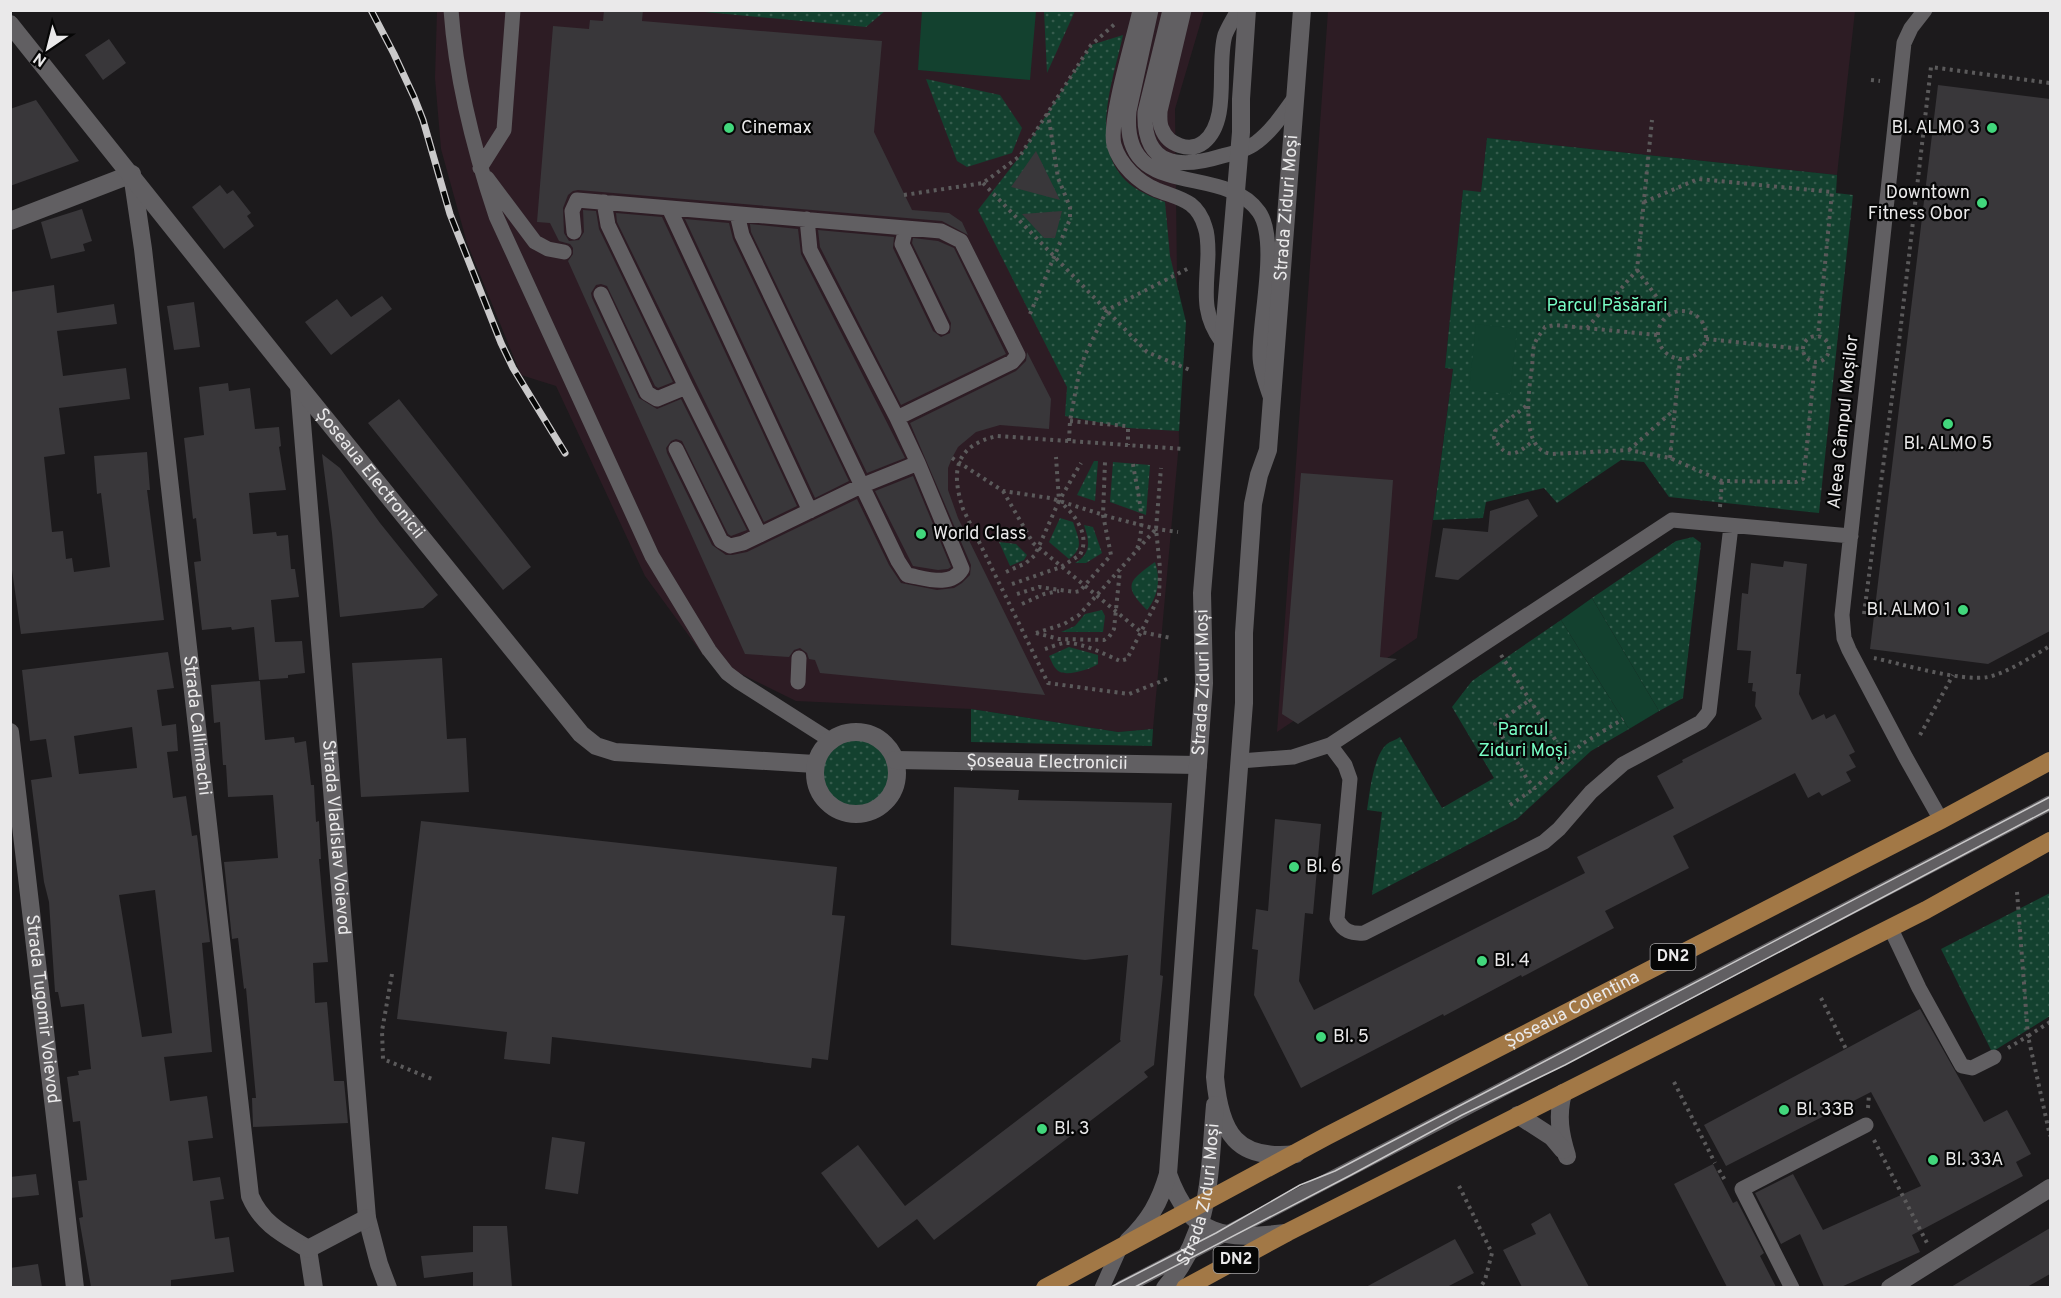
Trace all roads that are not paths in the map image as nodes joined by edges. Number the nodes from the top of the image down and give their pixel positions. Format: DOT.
graph roads {
  1 [pos="513,10"];
  2 [pos="1140,10"];
  3 [pos="1151,10"];
  4 [pos="1170,10"];
  5 [pos="1184,10"];
  6 [pos="1238,10"];
  7 [pos="1247,10"];
  8 [pos="1302,10"];
  9 [pos="1925,10"];
  10 [pos="453,14"];
  11 [pos="10,24"];
  12 [pos="1296,96"];
  13 [pos="1239,151"];
  14 [pos="480,168"];
  15 [pos="132,174"];
  16 [pos="1236,193"];
  17 [pos="603,202"];
  18 [pos="669,208"];
  19 [pos="736,213"];
  20 [pos="807,219"];
  21 [pos="10,220"];
  22 [pos="906,228"];
  23 [pos="574,232"];
  24 [pos="564,252"];
  25 [pos="601,294"];
  26 [pos="942,327"];
  27 [pos="1222,342"];
  28 [pos="299,386"];
  29 [pos="686,387"];
  30 [pos="1272,404"];
  31 [pos="897,418"];
  32 [pos="676,448"];
  33 [pos="918,463"];
  34 [pos="861,486"];
  35 [pos="810,510"];
  36 [pos="1731,526"];
  37 [pos="760,535"];
  38 [pos="1851,536"];
  39 [pos="799,658"];
  40 [pos="798,682"];
  41 [pos="10,732"];
  42 [pos="830,740"];
  43 [pos="1330,745"];
  44 [pos="895,760"];
  45 [pos="1240,761"];
  46 [pos="2050,761"];
  47 [pos="815,764"];
  48 [pos="1198,765"];
  49 [pos="2050,803"];
  50 [pos="1941,820"];
  51 [pos="2050,841"];
  52 [pos="1890,927"];
  53 [pos="1994,1057"];
  54 [pos="1563,1093"];
  55 [pos="1216,1094"];
  56 [pos="1518,1115"];
  57 [pos="1866,1125"];
  58 [pos="1296,1154"];
  59 [pos="1168,1174"];
  60 [pos="2050,1188"];
  61 [pos="1207,1201"];
  62 [pos="367,1218"];
  63 [pos="1194,1218"];
  64 [pos="1287,1232"];
  65 [pos="1223,1235"];
  66 [pos="1120,1248"];
  67 [pos="308,1250"];
  68 [pos="1187,1253"];
  69 [pos="75,1287"];
  70 [pos="314,1287"];
  71 [pos="388,1287"];
  72 [pos="1045,1287"];
  73 [pos="1102,1287"];
  74 [pos="1122,1287"];
  75 [pos="1165,1287"];
  76 [pos="1185,1287"];
  77 [pos="1792,1287"];
  78 [pos="1890,1287"];
  1 -- 14 [label="lane"];
  2 -- 27 [label="lane"];
  3 -- 16 [label="lane, Strada Ziduri Moși"];
  4 -- 13 [label="lane"];
  5 -- 6 [label="lane"];
  7 -- 13 [label="street, Strada Ziduri Moși"];
  8 -- 12 [label="street, Strada Ziduri Moși"];
  9 -- 38 [label="lane, Aleea Câmpul Moșilor"];
  10 -- 14 [label="lane"];
  11 -- 15 [label="street, Șoseaua Electronicii"];
  12 -- 13 [label="lane"];
  12 -- 30 [label="street, Strada Ziduri Moși"];
  13 -- 16 [label="street, Strada Ziduri Moși"];
  14 -- 24 [label="lane"];
  14 -- 42 [label="lane"];
  15 -- 21 [label="street"];
  15 -- 28 [label="street, Șoseaua Electronicii"];
  15 -- 67 [label="street, Strada Callimachi"];
  16 -- 27 [label="street, Strada Ziduri Moși"];
  16 -- 30 [label="lane, Strada Ziduri Moși"];
  17 -- 18 [label="lane"];
  17 -- 23 [label="lane"];
  17 -- 29 [label="lane"];
  18 -- 19 [label="lane"];
  18 -- 35 [label="lane"];
  19 -- 20 [label="lane"];
  19 -- 34 [label="lane"];
  20 -- 22 [label="lane"];
  20 -- 31 [label="lane"];
  22 -- 26 [label="lane"];
  22 -- 31 [label="lane"];
  25 -- 29 [label="lane"];
  27 -- 48 [label="street, Strada Ziduri Moși"];
  28 -- 47 [label="street, Șoseaua Electronicii"];
  28 -- 62 [label="street, Strada Vladislav Voievod"];
  29 -- 37 [label="lane"];
  30 -- 45 [label="street, Strada Ziduri Moși"];
  31 -- 33 [label="lane"];
  32 -- 37 [label="lane"];
  33 -- 34 [label="lane"];
  33 -- 34 [label="lane"];
  34 -- 35 [label="lane"];
  35 -- 37 [label="lane"];
  36 -- 38 [label="lane"];
  36 -- 43 [label="lane"];
  36 -- 43 [label="lane"];
  38 -- 50 [label="lane, Aleea Câmpul Moșilor"];
  39 -- 40 [label="lane"];
  41 -- 69 [label="street, Strada Tugomir Voievod"];
  42 -- 44 [label="street"];
  42 -- 47 [label="street"];
  43 -- 45 [label="lane"];
  44 -- 47 [label="street"];
  44 -- 48 [label="street, Șoseaua Electronicii"];
  45 -- 55 [label="street, Strada Ziduri Moși"];
  46 -- 50 [label="main road, Șoseaua Colentina / DN2"];
  48 -- 59 [label="street, Strada Ziduri Moși"];
  49 -- 65 [label="lane"];
  50 -- 58 [label="main road, Șoseaua Colentina / DN2"];
  51 -- 52 [label="main road, DN2"];
  52 -- 53 [label="lane"];
  52 -- 54 [label="main road, DN2"];
  54 -- 56 [label="main road, DN2"];
  54 -- 56 [label="street"];
  55 -- 58 [label="street, Strada Ziduri Moși"];
  55 -- 61 [label="street, Strada Ziduri Moși"];
  56 -- 64 [label="main road, DN2"];
  57 -- 77 [label="lane"];
  58 -- 61 [label="main road, Șoseaua Colentina / DN2"];
  59 -- 63 [label="street"];
  59 -- 66 [label="street, Șoseaua Colentina"];
  60 -- 78 [label="street"];
  61 -- 63 [label="main road, Șoseaua Colentina / DN2"];
  62 -- 67 [label="street"];
  62 -- 71 [label="street, Strada Vladislav Voievod"];
  63 -- 65 [label="street"];
  63 -- 66 [label="main road, Șoseaua Colentina / DN2"];
  63 -- 68 [label="street, Strada Ziduri Moși"];
  64 -- 65 [label="street"];
  64 -- 76 [label="main road, DN2"];
  65 -- 68 [label="lane"];
  66 -- 72 [label="main road, Șoseaua Colentina / DN2"];
  66 -- 73 [label="lane"];
  67 -- 70 [label="street"];
  68 -- 74 [label="lane"];
  68 -- 75 [label="street, Strada Ziduri Moși"];
}
